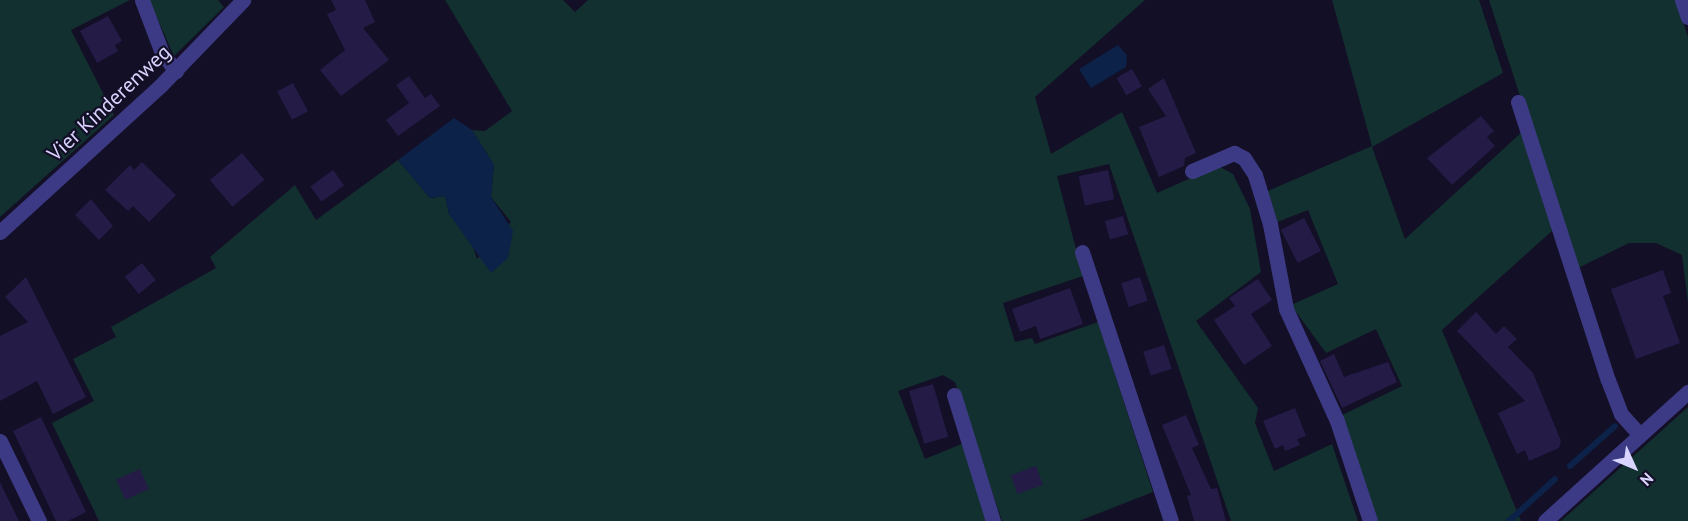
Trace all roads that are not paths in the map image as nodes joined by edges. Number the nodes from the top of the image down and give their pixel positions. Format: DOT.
graph roads {
  1 [pos="142,0"];
  2 [pos="243,0"];
  3 [pos="1682,0"];
  4 [pos="1688,17"];
  5 [pos="176,71"];
  6 [pos="1518,102"];
  7 [pos="1192,171"];
  8 [pos="0,232"];
  9 [pos="1082,252"];
  10 [pos="1688,392"];
  11 [pos="954,395"];
  12 [pos="1640,435"];
  13 [pos="0,441"];
  14 [pos="39,521"];
  15 [pos="993,521"];
  16 [pos="1172,521"];
  17 [pos="1370,521"];
  18 [pos="1545,521"];
  1 -- 5 [label="street"];
  2 -- 5 [label="street, Vier Kinderenweg"];
  3 -- 4 [label="street"];
  5 -- 8 [label="street, Vier Kinderenweg"];
  6 -- 12 [label="street"];
  7 -- 17 [label="street"];
  9 -- 16 [label="street"];
  10 -- 12 [label="street"];
  11 -- 15 [label="street"];
  12 -- 18 [label="street"];
  13 -- 14 [label="street"];
}
